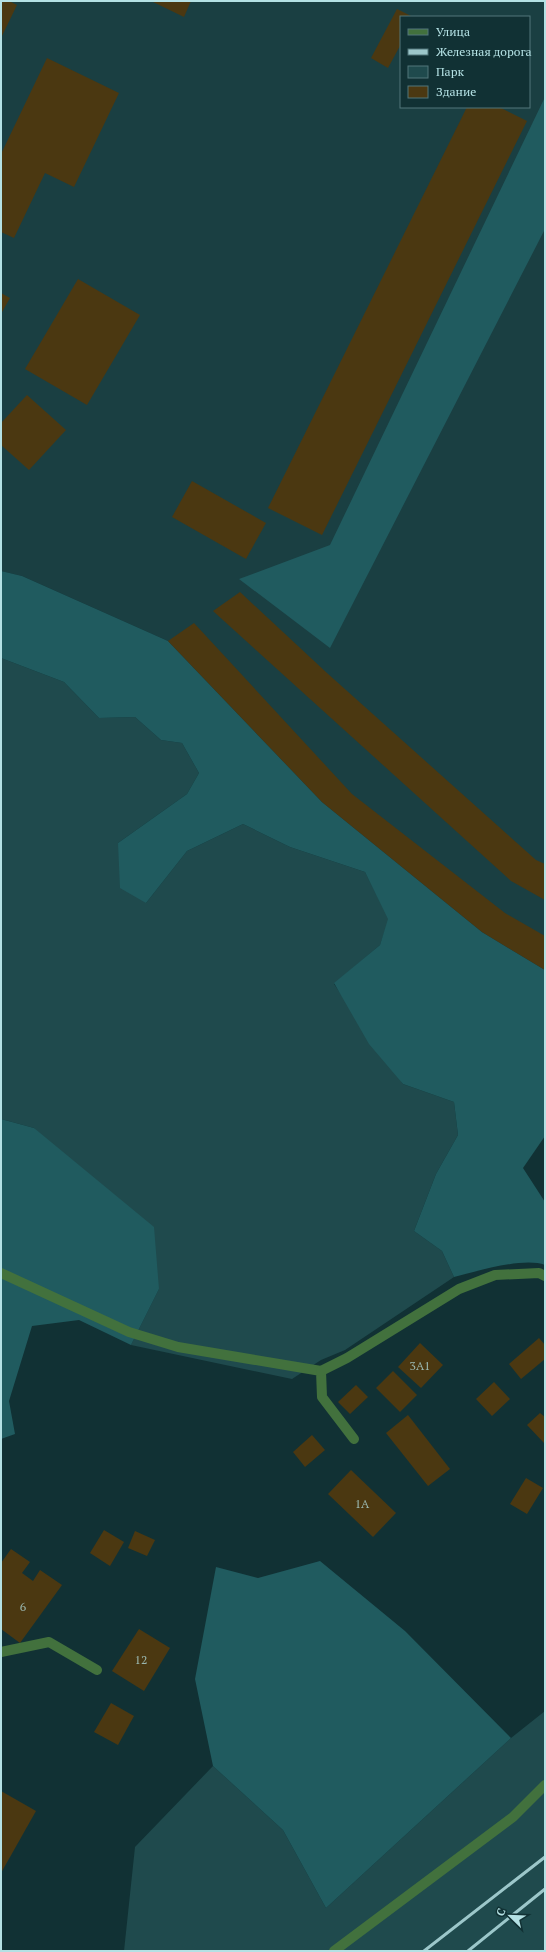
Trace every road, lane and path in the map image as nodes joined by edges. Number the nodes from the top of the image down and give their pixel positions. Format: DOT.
graph roads {
  1 [pos="1,1273"];
  2 [pos="545,1276"];
  3 [pos="321,1371"];
  4 [pos="354,1439"];
  5 [pos="1,1652"];
  6 [pos="97,1670"];
  7 [pos="545,1785"];
  8 [pos="334,1951"];
  1 -- 3 [label="street"];
  2 -- 3 [label="street"];
  3 -- 4 [label="street"];
  5 -- 6 [label="street"];
  7 -- 8 [label="street"];
}
